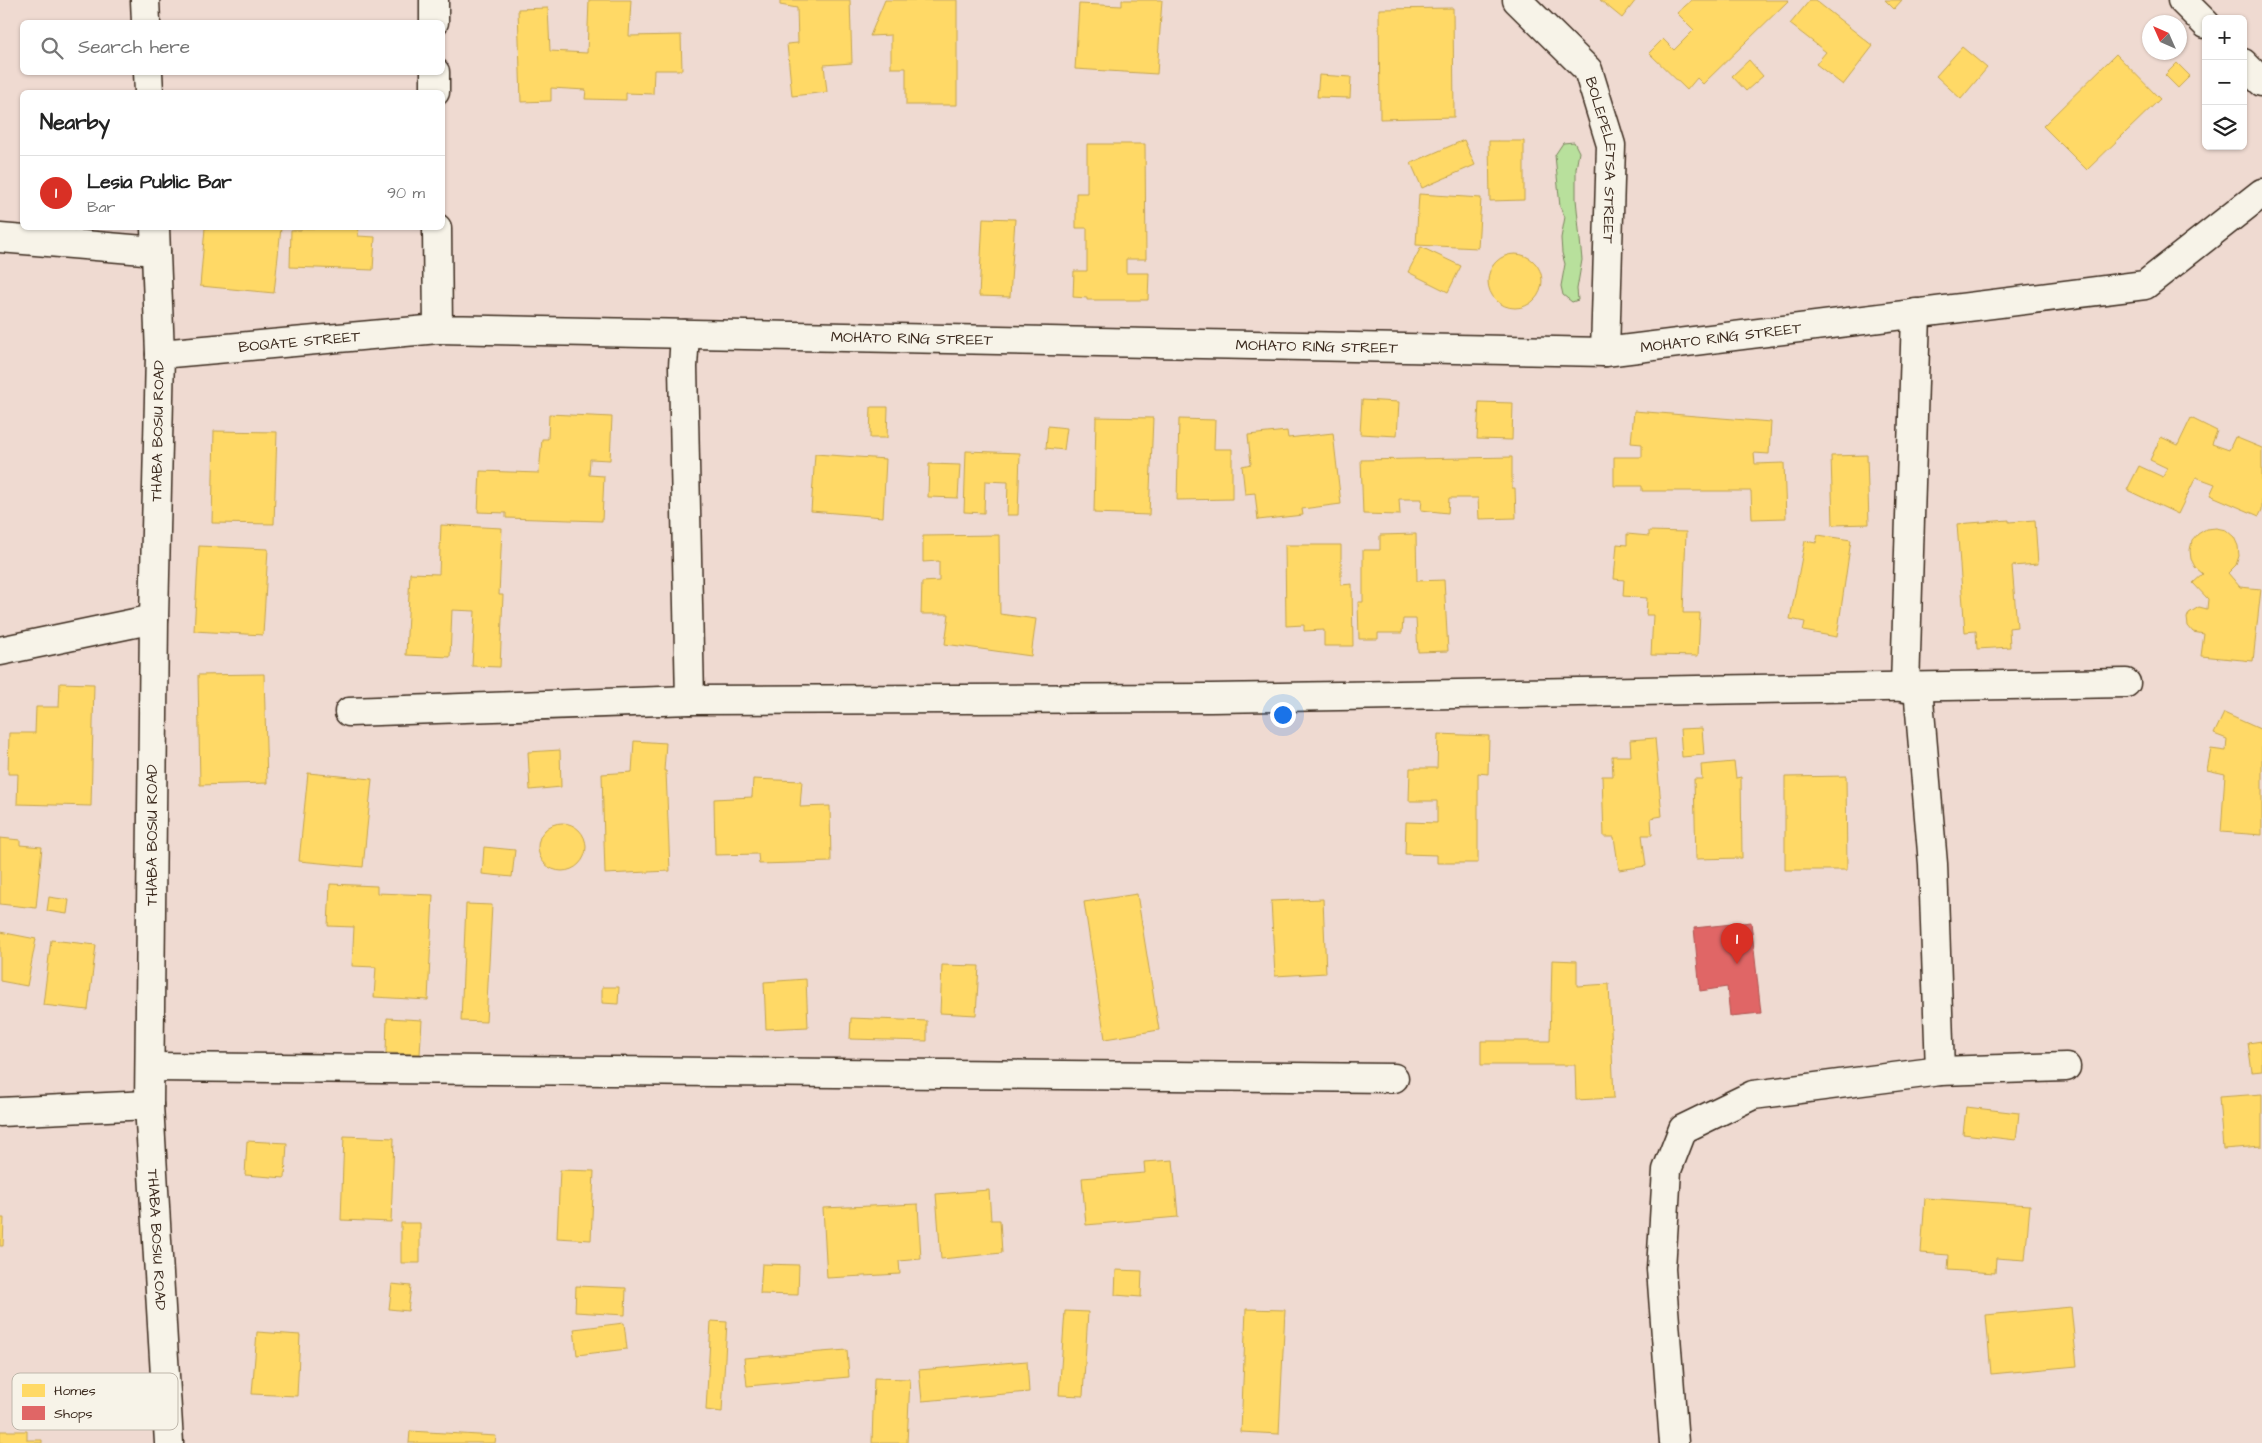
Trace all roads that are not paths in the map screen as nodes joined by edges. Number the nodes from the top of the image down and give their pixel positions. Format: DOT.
graph roads {
  1 [pos="145,0"];
  2 [pos="434,0"];
  3 [pos="1517,0"];
  4 [pos="2182,0"];
  5 [pos="146,20"];
  6 [pos="434,20"];
  7 [pos="2202,20"];
  8 [pos="2247,67"];
  9 [pos="148,75"];
  10 [pos="435,75"];
  11 [pos="2262,82"];
  12 [pos="149,90"];
  13 [pos="435,90"];
  14 [pos="2262,193"];
  15 [pos="437,230"];
  16 [pos="0,238"];
  17 [pos="156,239"];
  18 [pos="1916,313"];
  19 [pos="438,329"];
  20 [pos="685,334"];
  21 [pos="1605,352"];
  22 [pos="160,354"];
  23 [pos="154,619"];
  24 [pos="0,651"];
  25 [pos="2126,683"];
  26 [pos="1912,688"];
  27 [pos="690,700"];
  28 [pos="349,712"];
  29 [pos="151,1067"];
  30 [pos="2066,1067"];
  31 [pos="1940,1071"];
  32 [pos="1394,1078"];
  33 [pos="149,1105"];
  34 [pos="0,1112"];
  35 [pos="165,1373"];
  36 [pos="168,1430"];
  37 [pos="169,1443"];
  38 [pos="1674,1443"];
  1 -- 5 [label="street"];
  2 -- 6 [label="street"];
  3 -- 21 [label="street, BOLEPELETSA STREET"];
  4 -- 7 [label="street"];
  8 -- 11 [label="street"];
  9 -- 12 [label="street"];
  10 -- 13 [label="street"];
  14 -- 18 [label="street, MOHATO RING STREET"];
  15 -- 19 [label="street"];
  16 -- 17 [label="street"];
  17 -- 22 [label="street, THABA BOSIU ROAD"];
  18 -- 21 [label="street, MOHATO RING STREET"];
  18 -- 26 [label="street"];
  19 -- 20 [label="street, MOHATO RING STREET"];
  19 -- 22 [label="street, BOQATE STREET"];
  20 -- 21 [label="street, MOHATO RING STREET"];
  20 -- 27 [label="street"];
  22 -- 23 [label="street, THABA BOSIU ROAD"];
  23 -- 24 [label="street"];
  23 -- 29 [label="street, THABA BOSIU ROAD"];
  25 -- 26 [label="street"];
  26 -- 27 [label="street"];
  26 -- 31 [label="street"];
  27 -- 28 [label="street"];
  29 -- 32 [label="street"];
  29 -- 33 [label="street, THABA BOSIU ROAD"];
  30 -- 31 [label="street"];
  31 -- 38 [label="street"];
  33 -- 34 [label="street"];
  33 -- 35 [label="street, THABA BOSIU ROAD"];
  36 -- 37 [label="street, THABA BOSIU ROAD"];
}
